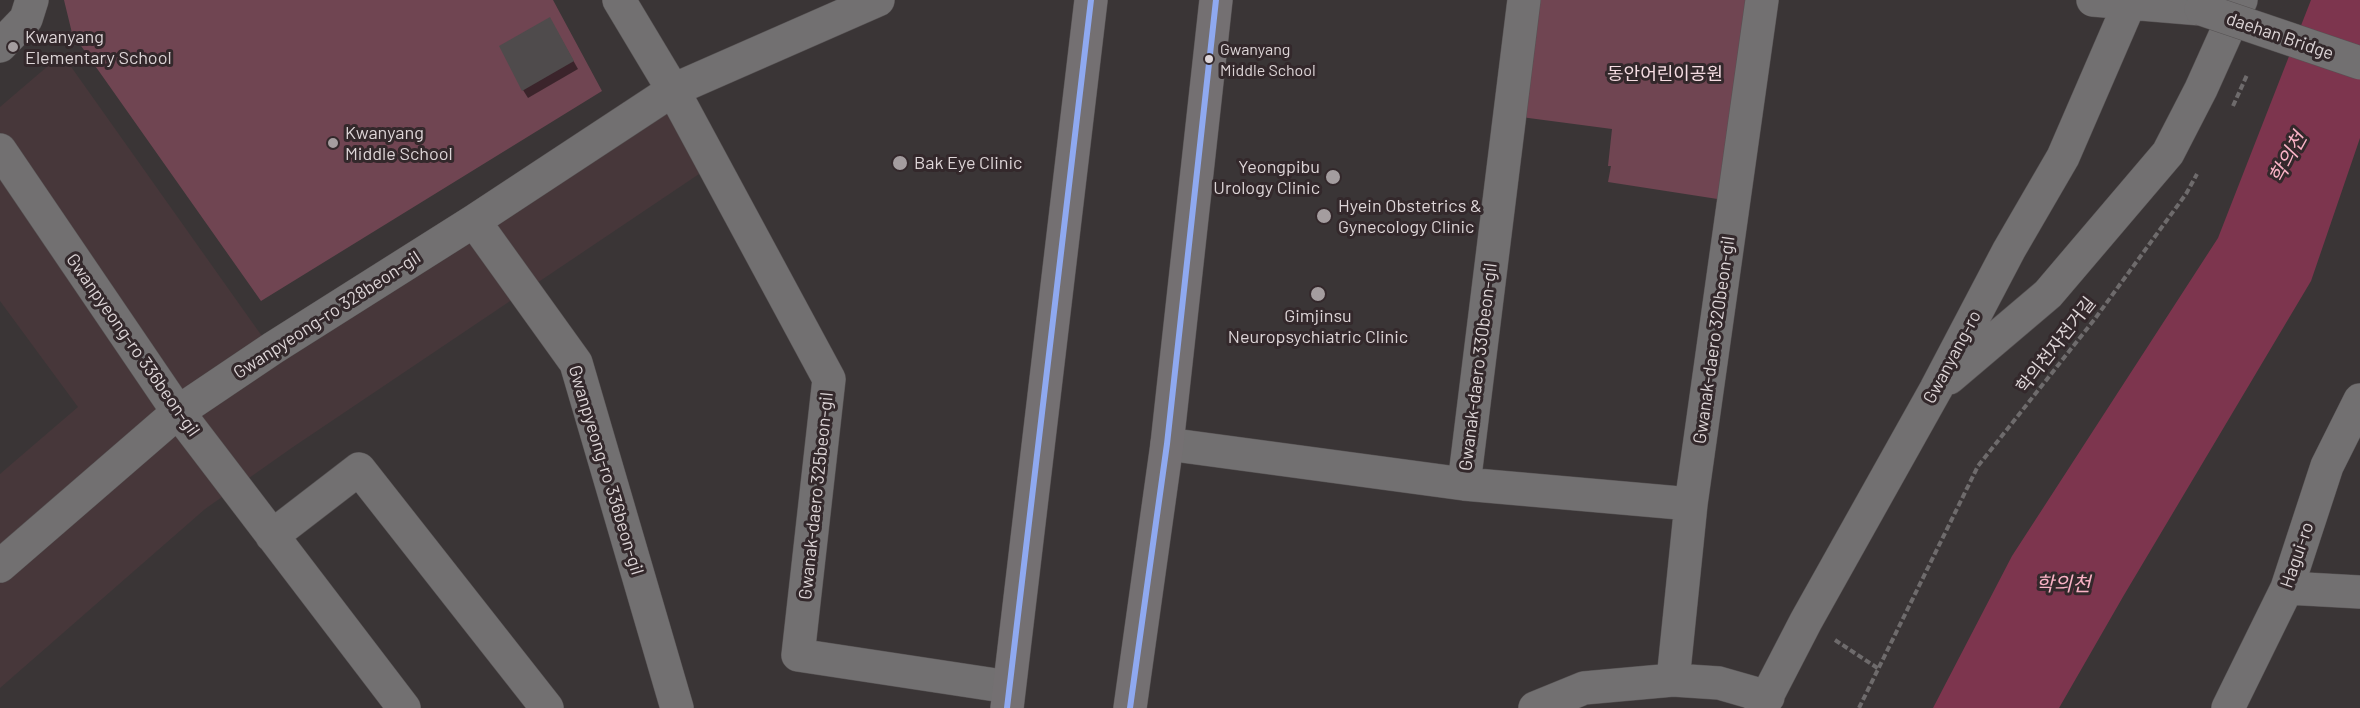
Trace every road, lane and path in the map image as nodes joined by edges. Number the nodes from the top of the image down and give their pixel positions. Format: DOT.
graph roads {
  1 [pos="32,0"];
  2 [pos="619,0"];
  3 [pos="878,0"];
  4 [pos="1092,0"];
  5 [pos="1216,0"];
  6 [pos="1524,0"];
  7 [pos="1762,0"];
  8 [pos="2093,0"];
  9 [pos="2241,0"];
  10 [pos="2131,2"];
  11 [pos="0,46"];
  12 [pos="2360,63"];
  13 [pos="2249,71"];
  14 [pos="673,90"];
  15 [pos="2230,112"];
  16 [pos="0,150"];
  17 [pos="2203,164"];
  18 [pos="474,221"];
  19 [pos="1936,389"];
  20 [pos="2360,400"];
  21 [pos="178,412"];
  22 [pos="1167,444"];
  23 [pos="1464,484"];
  24 [pos="1691,504"];
  25 [pos="272,536"];
  26 [pos="0,566"];
  27 [pos="2287,588"];
  28 [pos="2360,592"];
  29 [pos="1806,621"];
  30 [pos="1879,669"];
  31 [pos="1673,680"];
  32 [pos="1008,697"];
  33 [pos="1765,702"];
  34 [pos="404,708"];
  35 [pos="547,708"];
  36 [pos="677,708"];
  37 [pos="1130,708"];
  38 [pos="1536,708"];
  39 [pos="1859,708"];
  40 [pos="2228,708"];
  1 -- 11 [label="street"];
  2 -- 14 [label="street"];
  3 -- 14 [label="street, Gwanpyeong-ro 328beon-gil"];
  4 -- 32 [label="main road"];
  5 -- 22 [label="main road"];
  6 -- 23 [label="street, Gwanak-daero 330beon-gil"];
  7 -- 24 [label="street, Gwanak-daero 320beon-gil"];
  8 -- 10 [label="street, daehan Bridge"];
  9 -- 19 [label="street"];
  10 -- 12 [label="street, daehan Bridge, bridge"];
  10 -- 19 [label="street, Gwanyang-ro"];
  13 -- 15 [label="path"];
  14 -- 18 [label="street, Gwanpyeong-ro 328beon-gil"];
  14 -- 32 [label="street, Gwanak-daero 325beon-gil"];
  16 -- 21 [label="street, Gwanpyeong-ro 336beon-gil"];
  17 -- 30 [label="path, 학의천자전거길"];
  18 -- 21 [label="street, Gwanpyeong-ro 328beon-gil"];
  18 -- 36 [label="street, Gwanpyeong-ro 336beon-gil"];
  19 -- 29 [label="street, Gwanyang-ro"];
  20 -- 27 [label="street, Hagui-ro"];
  21 -- 25 [label="street, Gwanpyeong-ro 336beon-gil"];
  21 -- 26 [label="street, Gwanpyeong-ro 328beon-gil"];
  22 -- 23 [label="street, Gwanak-daero 330beon-gil"];
  22 -- 37 [label="main road"];
  23 -- 24 [label="street, Gwanak-daero 330beon-gil"];
  24 -- 31 [label="street, Gwanak-daero 320beon-gil"];
  25 -- 34 [label="street, Gwanpyeong-ro 336beon-gil"];
  25 -- 35 [label="street"];
  27 -- 28 [label="street"];
  27 -- 40 [label="street, Hagui-ro"];
  29 -- 30 [label="path"];
  29 -- 33 [label="street, Gwanyang-ro"];
  30 -- 39 [label="path, 학의천자전거길"];
  31 -- 33 [label="street"];
  31 -- 38 [label="street"];
}
